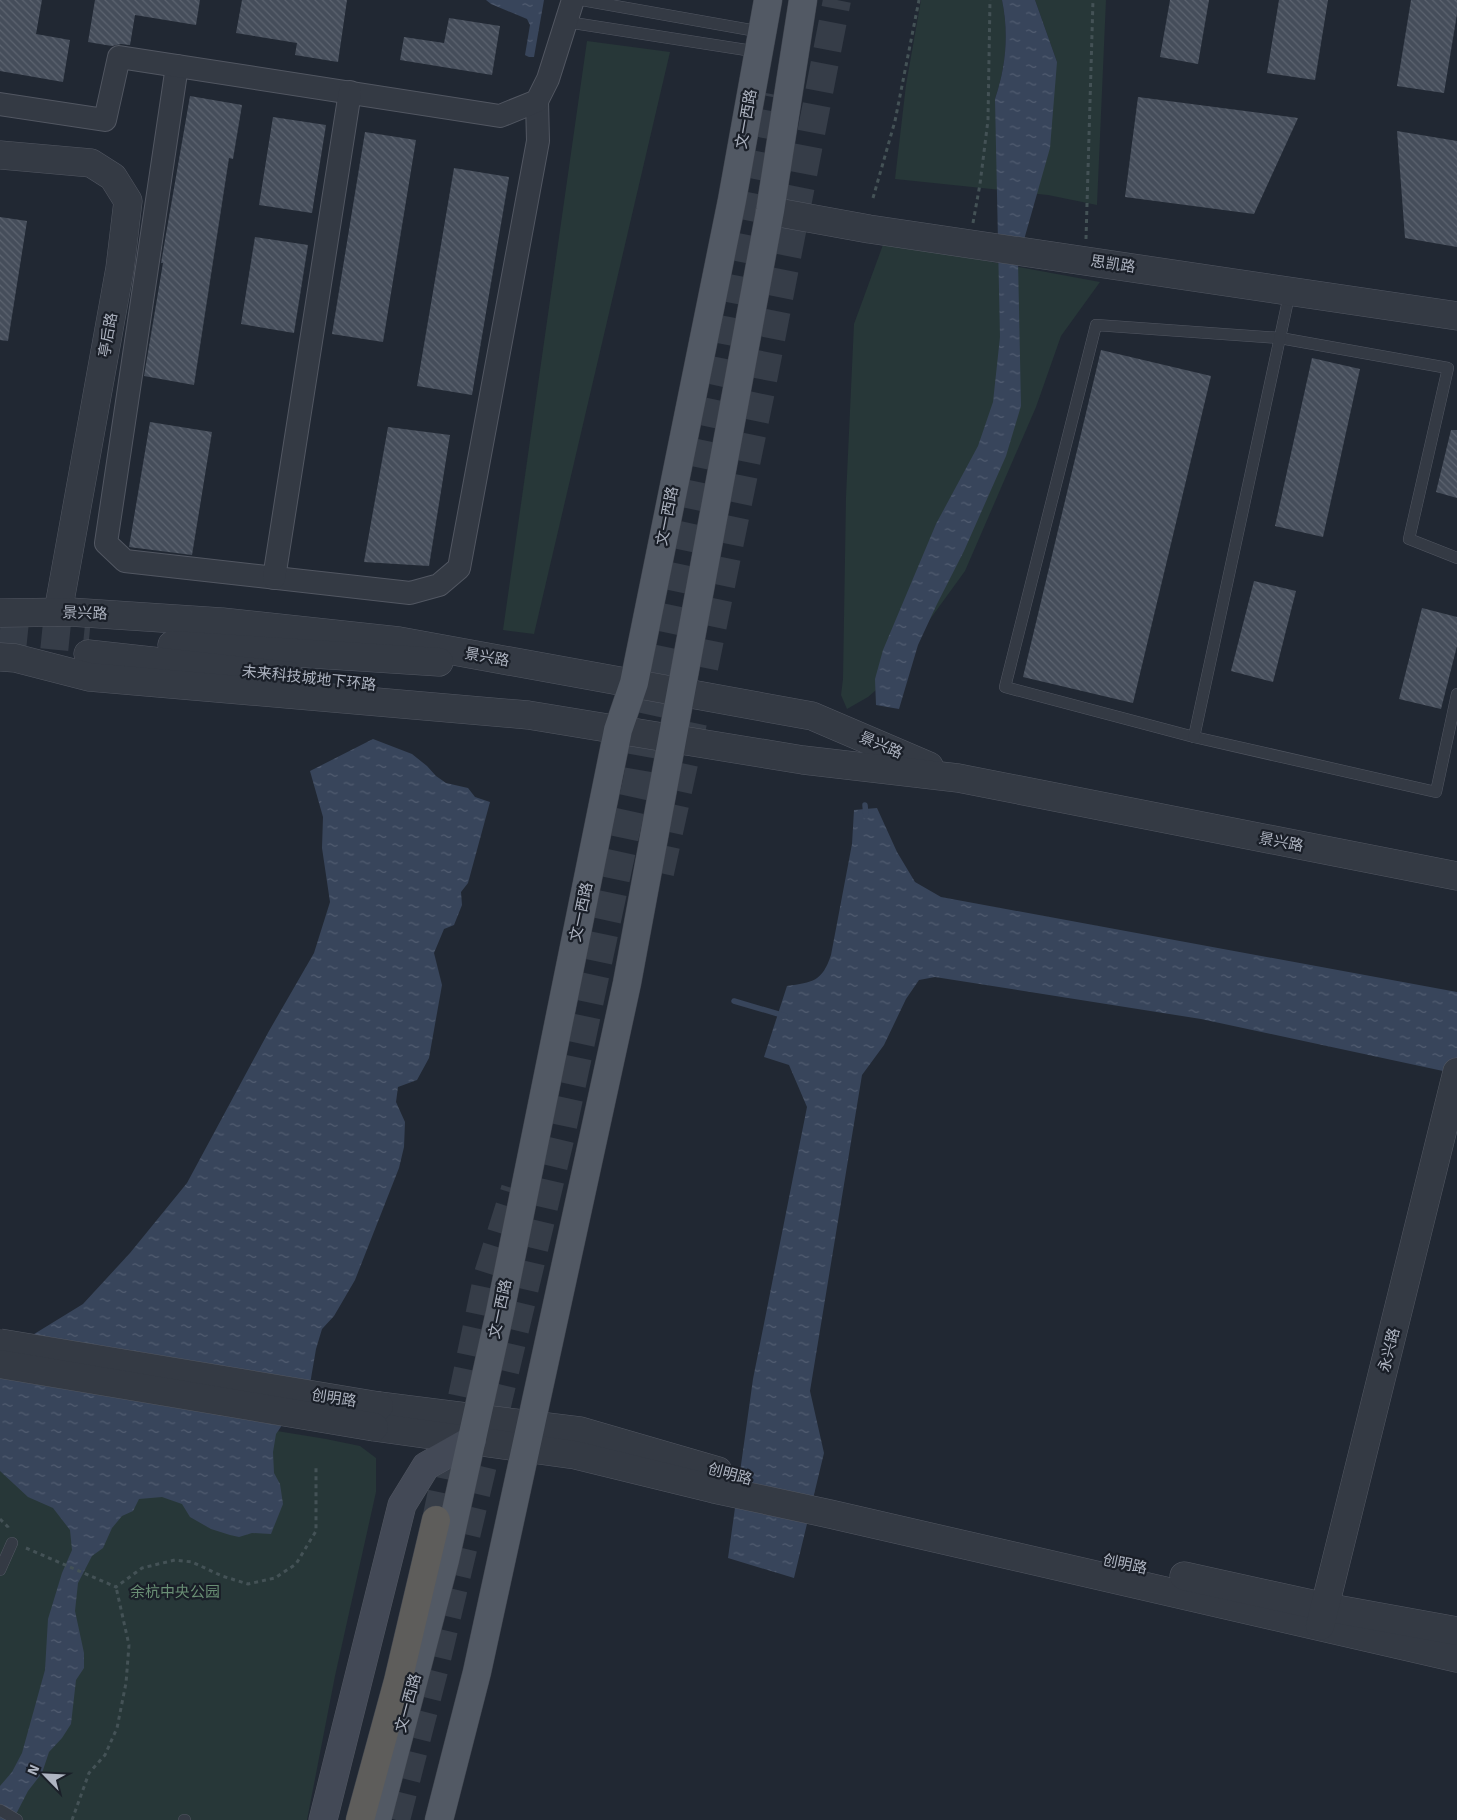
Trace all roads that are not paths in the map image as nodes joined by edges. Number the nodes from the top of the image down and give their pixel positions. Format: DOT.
graph roads {
  1 [pos="572,0"];
  2 [pos="582,0"];
  3 [pos="768,0"];
  4 [pos="803,0"];
  5 [pos="567,22"];
  6 [pos="760,42"];
  7 [pos="177,66"];
  8 [pos="350,92"];
  9 [pos="537,101"];
  10 [pos="0,104"];
  11 [pos="0,155"];
  12 [pos="770,211"];
  13 [pos="1290,291"];
  14 [pos="1457,316"];
  15 [pos="1280,338"];
  16 [pos="1457,558"];
  17 [pos="274,578"];
  18 [pos="58,612"];
  19 [pos="0,613"];
  20 [pos="0,657"];
  21 [pos="530,665"];
  22 [pos="634,683"];
  23 [pos="681,692"];
  24 [pos="1457,694"];
  25 [pos="528,715"];
  26 [pos="618,730"];
  27 [pos="1194,737"];
  28 [pos="672,739"];
  29 [pos="958,778"];
  30 [pos="1457,876"];
  31 [pos="1455,1080"];
  32 [pos="0,1343"];
  33 [pos="0,1364"];
  34 [pos="378,1420"];
  35 [pos="474,1430"];
  36 [pos="528,1437"];
  37 [pos="436,1520"];
  38 [pos="12,1542"];
  39 [pos="0,1570"];
  40 [pos="1322,1617"];
  41 [pos="1457,1631"];
  42 [pos="1457,1658"];
  43 [pos="0,1810"];
  44 [pos="17,1820"];
  45 [pos="323,1820"];
  46 [pos="360,1820"];
  47 [pos="377,1820"];
  48 [pos="439,1820"];
  1 -- 5 [label="street"];
  2 -- 6 [label="lane"];
  3 -- 6 [label="main road, 文一西路"];
  4 -- 12 [label="main road"];
  5 -- 6 [label="lane"];
  5 -- 9 [label="street"];
  6 -- 22 [label="main road, 文一西路"];
  7 -- 8 [label="street"];
  7 -- 10 [label="street"];
  7 -- 17 [label="street"];
  8 -- 9 [label="street"];
  8 -- 17 [label="street"];
  9 -- 17 [label="street"];
  11 -- 18 [label="street, 亭后路"];
  12 -- 13 [label="street, 思凯路"];
  12 -- 23 [label="main road"];
  13 -- 14 [label="street, 思凯路"];
  13 -- 15 [label="lane"];
  15 -- 16 [label="lane"];
  15 -- 27 [label="lane"];
  15 -- 27 [label="lane"];
  18 -- 19 [label="street, 景兴路"];
  18 -- 21 [label="street, 景兴路"];
  20 -- 25 [label="street, 景兴路"];
  21 -- 22 [label="street, 景兴路"];
  21 -- 25 [label="street, 未来科技城地下环路"];
  22 -- 23 [label="street, 景兴路"];
  22 -- 26 [label="main road, 文一西路"];
  23 -- 28 [label="main road"];
  23 -- 29 [label="street, 景兴路"];
  24 -- 27 [label="lane"];
  25 -- 26 [label="street, 景兴路"];
  26 -- 28 [label="street, 景兴路"];
  26 -- 35 [label="main road, 文一西路"];
  28 -- 29 [label="street, 景兴路"];
  28 -- 36 [label="main road"];
  29 -- 30 [label="street, 景兴路"];
  31 -- 40 [label="street, 永兴路"];
  32 -- 34 [label="street, 创明路, bridge"];
  33 -- 34 [label="street, 创明路, bridge"];
  34 -- 35 [label="street, 创明路"];
  35 -- 36 [label="street, 创明路"];
  35 -- 45 [label="main road"];
  35 -- 47 [label="main road, 文一西路"];
  36 -- 40 [label="street, 创明路"];
  36 -- 48 [label="main road"];
  37 -- 46 [label="highway"];
  38 -- 39 [label="lane"];
  40 -- 41 [label="street, 创明路"];
  40 -- 42 [label="street, 创明路"];
  43 -- 44 [label="lane"];
}
